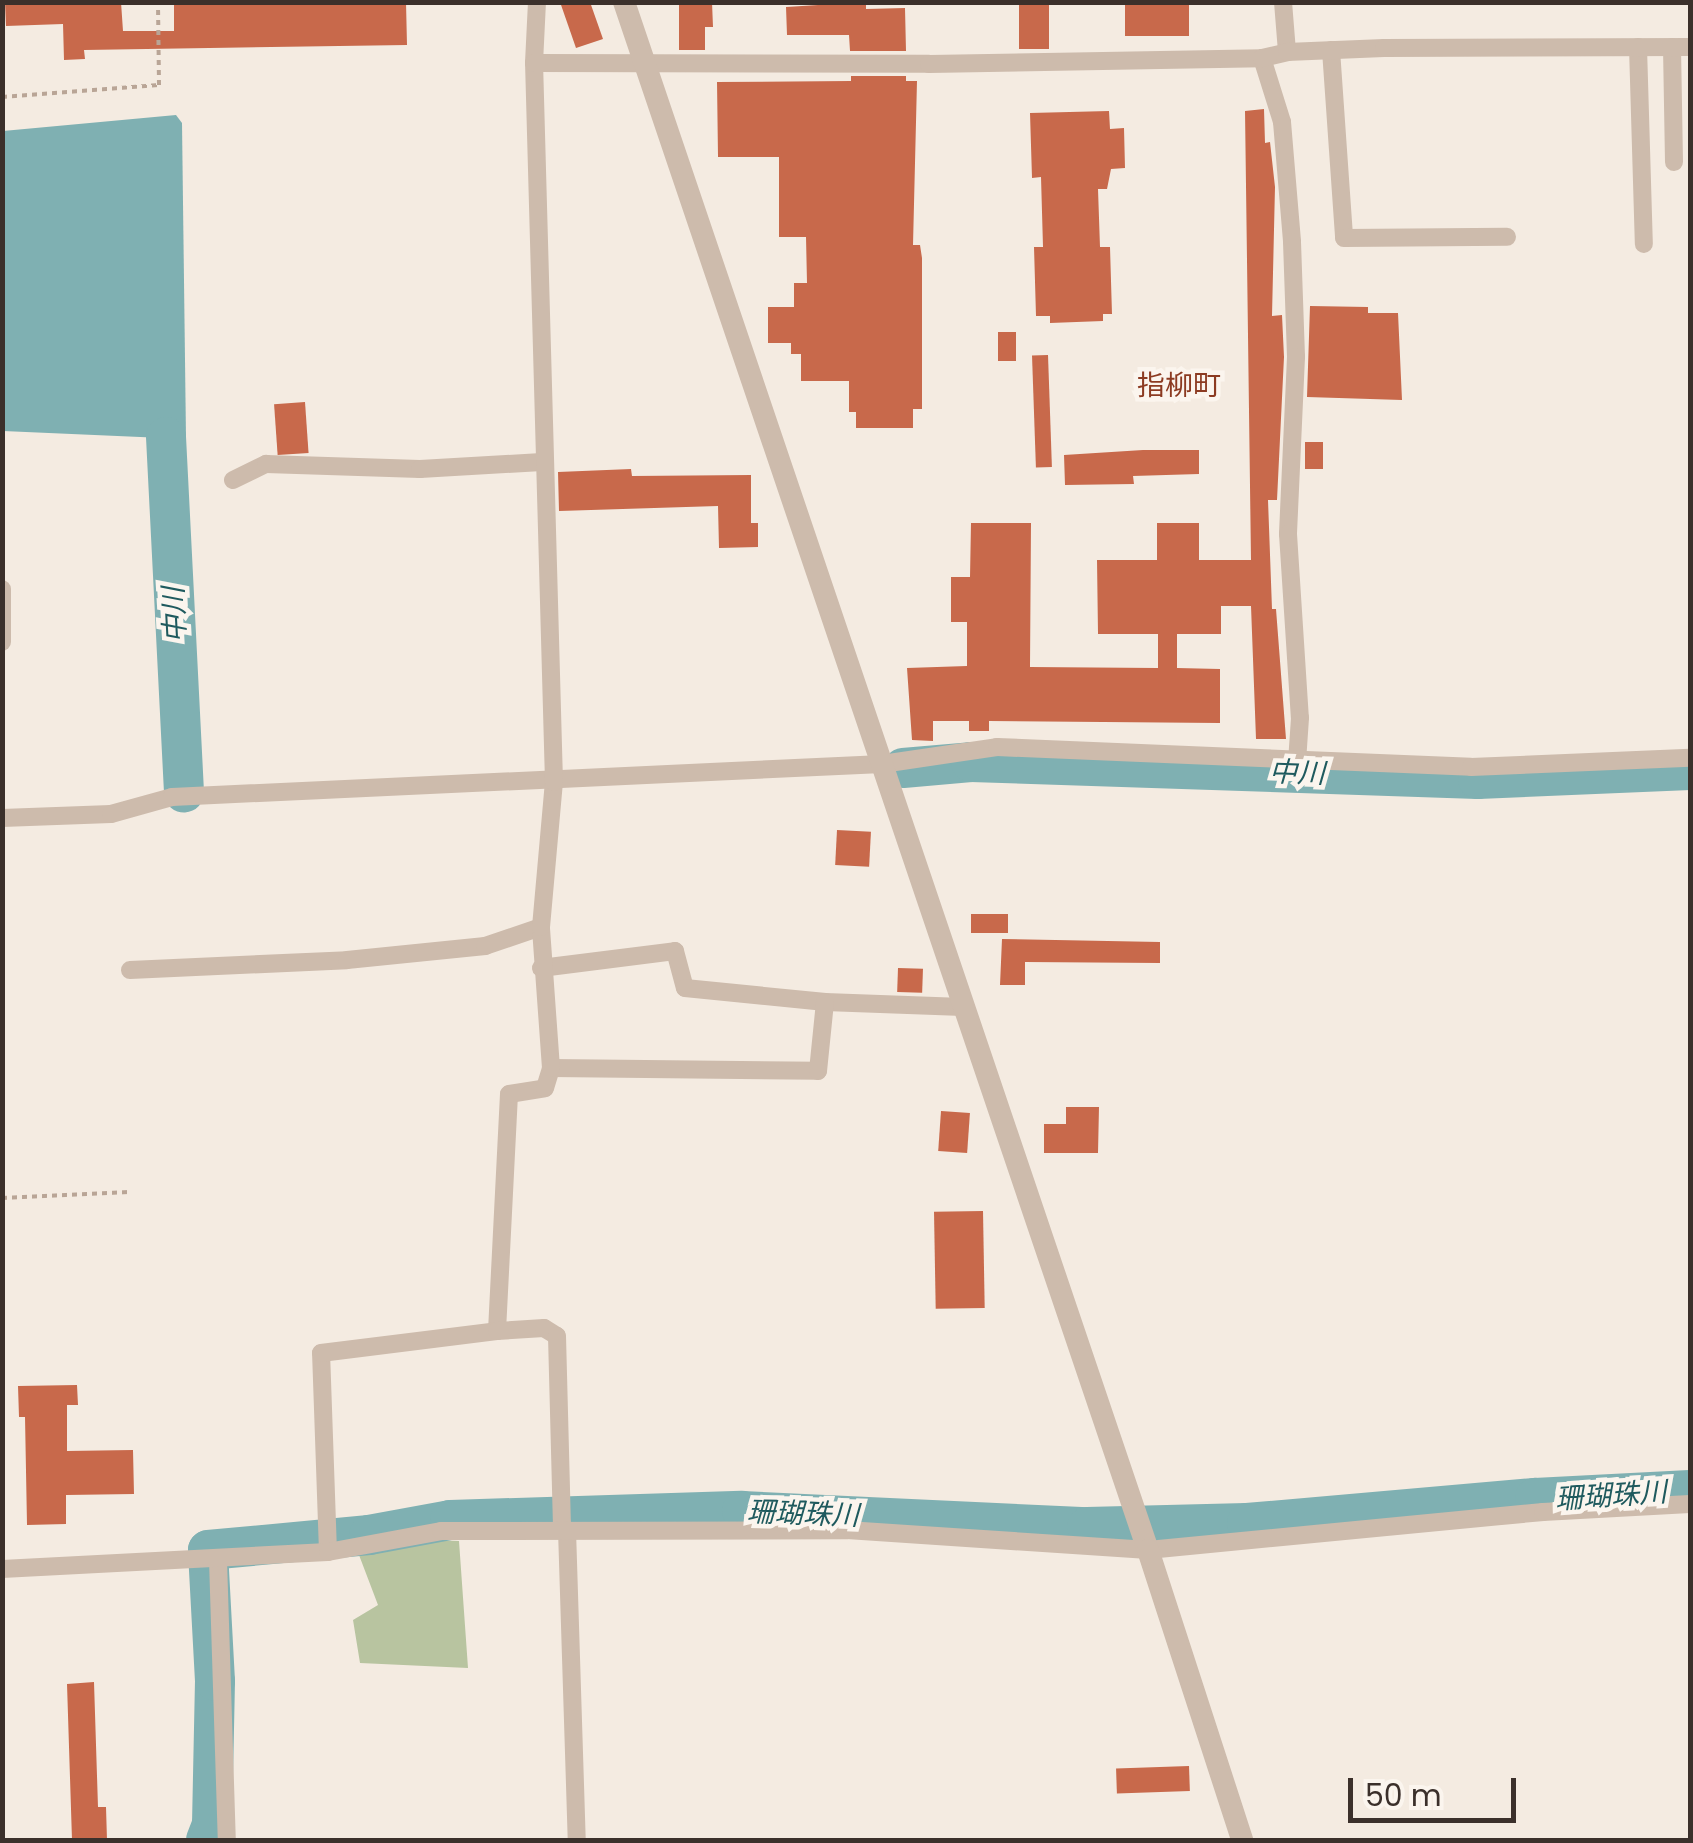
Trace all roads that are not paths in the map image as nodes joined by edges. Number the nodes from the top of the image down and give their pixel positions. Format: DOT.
graph roads {
  1 [pos="536,2"];
  2 [pos="624,2"];
  3 [pos="1283,2"];
  4 [pos="1638,47"];
  5 [pos="1681,47"];
  6 [pos="1331,50"];
  7 [pos="1288,52"];
  8 [pos="1262,58"];
  9 [pos="642,60"];
  10 [pos="534,62"];
  11 [pos="1674,162"];
  12 [pos="1507,237"];
  13 [pos="1644,244"];
  14 [pos="542,462"];
  15 [pos="234,480"];
  16 [pos="2,589"];
  17 [pos="2,642"];
  18 [pos="1690,758"];
  19 [pos="1298,762"];
  20 [pos="882,764"];
  21 [pos="554,782"];
  22 [pos="2,818"];
  23 [pos="541,928"];
  24 [pos="541,968"];
  25 [pos="130,970"];
  26 [pos="825,1002"];
  27 [pos="964,1006"];
  28 [pos="550,1068"];
  29 [pos="497,1330"];
  30 [pos="1690,1504"];
  31 [pos="564,1530"];
  32 [pos="1148,1550"];
  33 [pos="328,1552"];
  34 [pos="218,1560"];
  35 [pos="2,1569"];
  36 [pos="227,1840"];
  37 [pos="577,1840"];
  38 [pos="1242,1840"];
  1 -- 10 [label="street"];
  2 -- 9 [label="street"];
  3 -- 7 [label="street"];
  4 -- 5 [label="street"];
  4 -- 6 [label="street"];
  4 -- 13 [label="street"];
  5 -- 11 [label="street"];
  6 -- 7 [label="street"];
  6 -- 12 [label="street"];
  7 -- 8 [label="street"];
  8 -- 9 [label="street"];
  8 -- 19 [label="street"];
  9 -- 10 [label="street"];
  9 -- 20 [label="street"];
  10 -- 14 [label="street"];
  14 -- 15 [label="street"];
  14 -- 21 [label="street"];
  16 -- 17 [label="street"];
  18 -- 19 [label="street"];
  19 -- 20 [label="street"];
  20 -- 21 [label="street"];
  20 -- 27 [label="street"];
  21 -- 22 [label="street"];
  21 -- 23 [label="street"];
  23 -- 24 [label="street"];
  23 -- 25 [label="street"];
  24 -- 26 [label="street"];
  24 -- 28 [label="street"];
  26 -- 27 [label="street"];
  26 -- 28 [label="street"];
  27 -- 32 [label="street"];
  28 -- 29 [label="street"];
  29 -- 31 [label="street"];
  29 -- 33 [label="street"];
  30 -- 32 [label="street"];
  31 -- 32 [label="street"];
  31 -- 33 [label="street"];
  31 -- 37 [label="street"];
  32 -- 38 [label="street"];
  33 -- 34 [label="street"];
  34 -- 35 [label="street"];
  34 -- 36 [label="street"];
}
